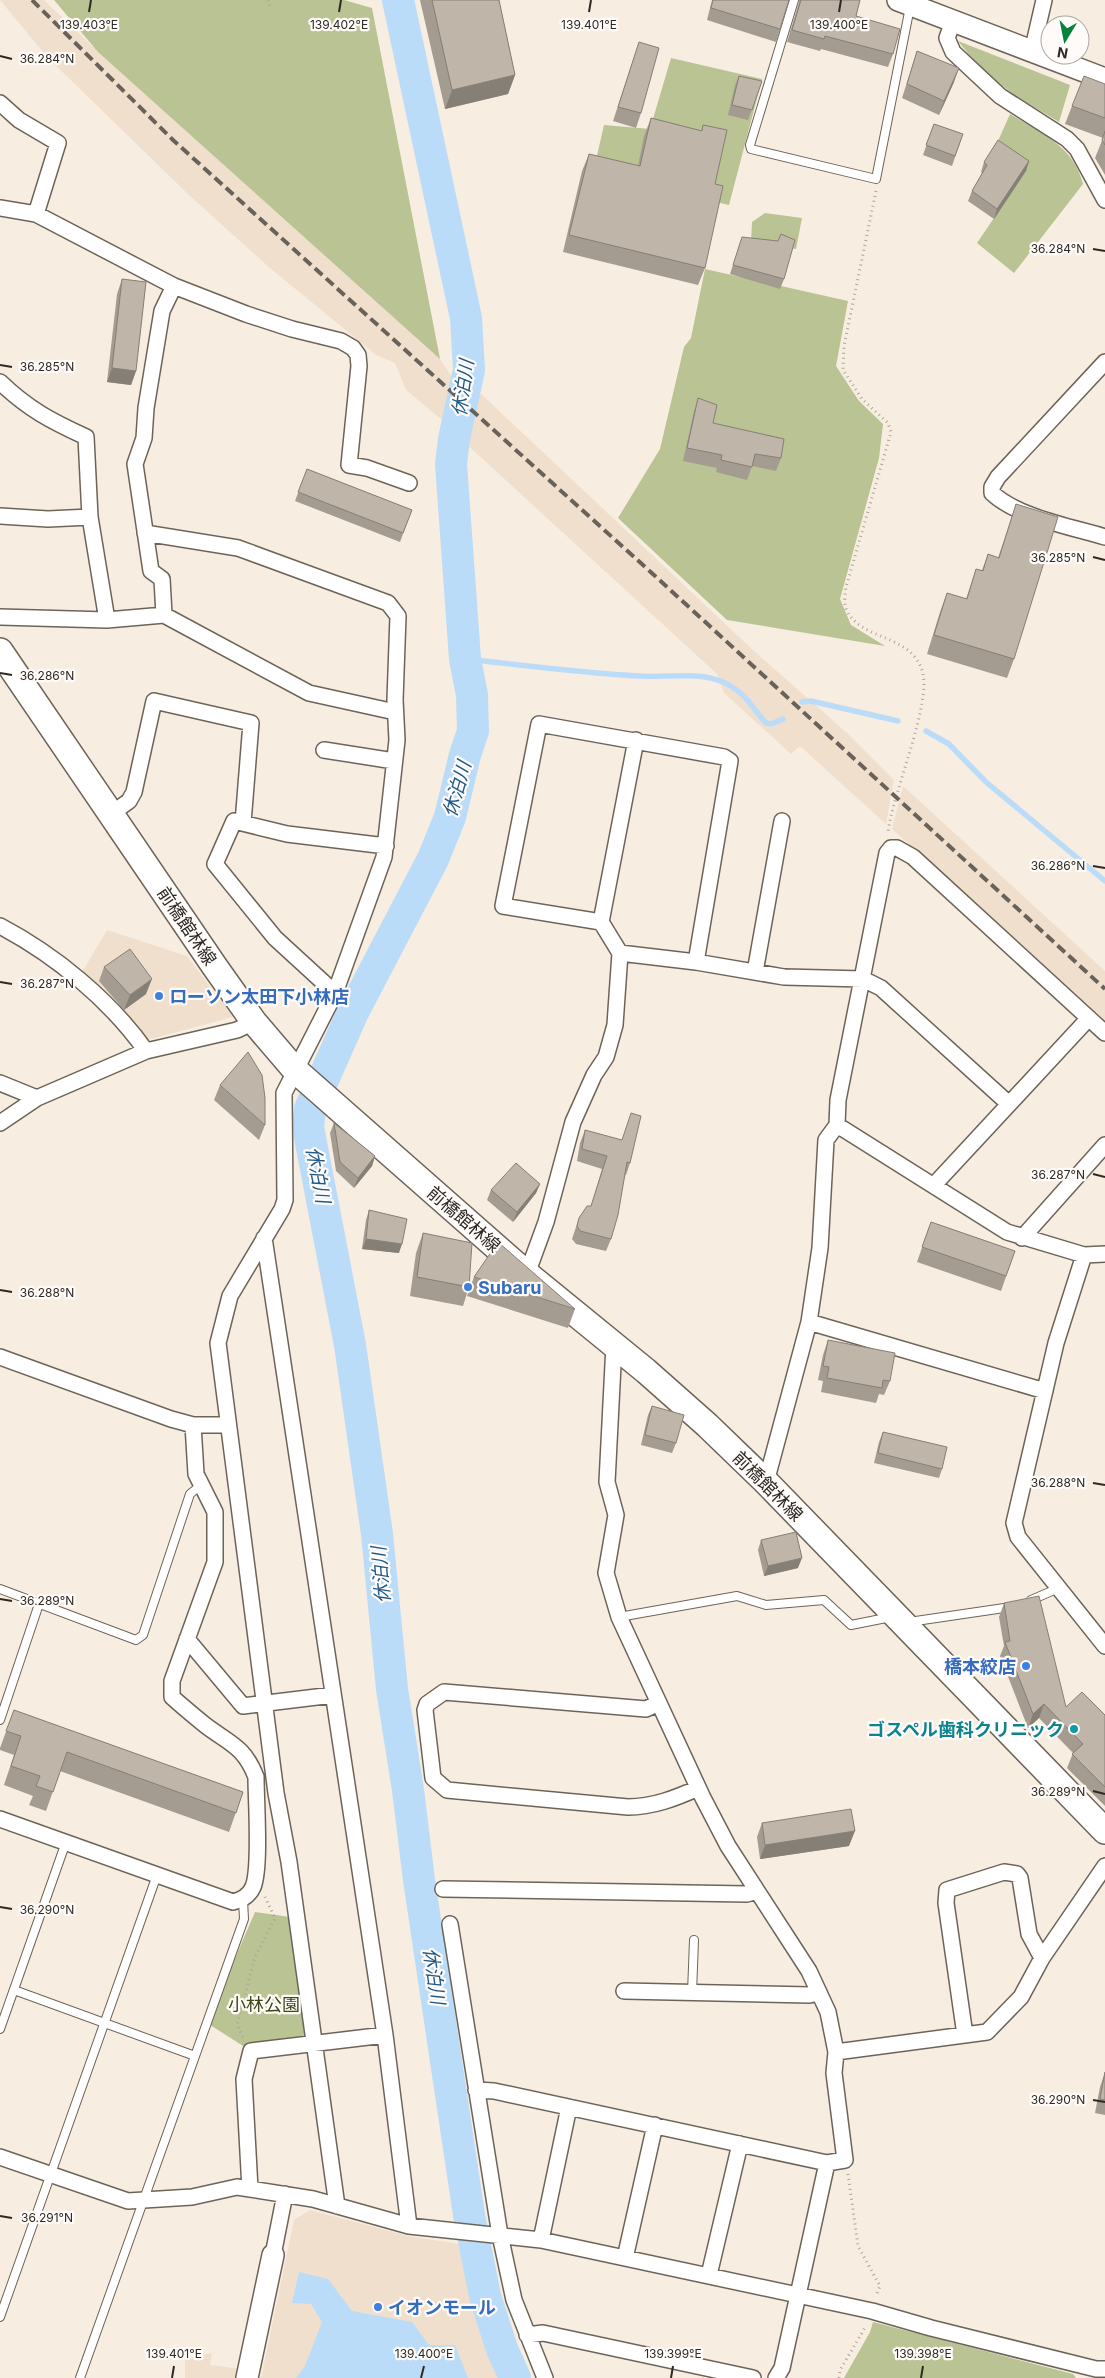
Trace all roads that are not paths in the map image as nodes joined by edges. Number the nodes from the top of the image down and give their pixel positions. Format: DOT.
graph roads {
  1 [pos="794,0"];
  2 [pos="1044,0"];
  3 [pos="904,2"];
  4 [pos="953,21"];
  5 [pos="1032,52"];
  6 [pos="1105,79"];
  7 [pos="0,103"];
  8 [pos="1105,200"];
  9 [pos="0,208"];
  10 [pos="36,214"];
  11 [pos="174,286"];
  12 [pos="1105,362"];
  13 [pos="0,382"];
  14 [pos="409,483"];
  15 [pos="0,516"];
  16 [pos="90,517"];
  17 [pos="145,533"];
  18 [pos="1105,537"];
  19 [pos="164,615"];
  20 [pos="0,617"];
  21 [pos="107,620"];
  22 [pos="0,651"];
  23 [pos="395,712"];
  24 [pos="636,740"];
  25 [pos="324,750"];
  26 [pos="394,761"];
  27 [pos="111,814"];
  28 [pos="782,821"];
  29 [pos="243,824"];
  30 [pos="386,846"];
  31 [pos="601,922"];
  32 [pos="0,926"];
  33 [pos="620,953"];
  34 [pos="696,962"];
  35 [pos="755,972"];
  36 [pos="863,979"];
  37 [pos="335,993"];
  38 [pos="1089,1018"];
  39 [pos="254,1022"];
  40 [pos="1105,1033"];
  41 [pos="146,1051"];
  42 [pos="298,1073"];
  43 [pos="0,1083"];
  44 [pos="37,1098"];
  45 [pos="1010,1104"];
  46 [pos="0,1123"];
  47 [pos="837,1125"];
  48 [pos="1105,1146"];
  49 [pos="934,1185"];
  50 [pos="264,1238"];
  51 [pos="1022,1238"];
  52 [pos="1105,1254"];
  53 [pos="1084,1255"];
  54 [pos="527,1274"];
  55 [pos="809,1322"];
  56 [pos="614,1346"];
  57 [pos="0,1357"];
  58 [pos="1045,1391"];
  59 [pos="193,1425"];
  60 [pos="228,1425"];
  61 [pos="766,1482"];
  62 [pos="201,1485"];
  63 [pos="1059,1588"];
  64 [pos="0,1590"];
  65 [pos="1025,1603"];
  66 [pos="39,1604"];
  67 [pos="1017,1607"];
  68 [pos="620,1617"];
  69 [pos="899,1619"];
  70 [pos="187,1639"];
  71 [pos="1105,1646"];
  72 [pos="333,1695"];
  73 [pos="659,1703"];
  74 [pos="264,1705"];
  75 [pos="0,1720"];
  76 [pos="698,1788"];
  77 [pos="0,1819"];
  78 [pos="1105,1831"];
  79 [pos="66,1842"];
  80 [pos="1105,1866"];
  81 [pos="157,1875"];
  82 [pos="443,1889"];
  83 [pos="756,1891"];
  84 [pos="248,1894"];
  85 [pos="450,1924"];
  86 [pos="694,1940"];
  87 [pos="1042,1958"];
  88 [pos="14,1990"];
  89 [pos="624,1991"];
  90 [pos="692,1992"];
  91 [pos="819,1992"];
  92 [pos="104,2023"];
  93 [pos="0,2029"];
  94 [pos="385,2035"];
  95 [pos="965,2035"];
  96 [pos="315,2043"];
  97 [pos="836,2052"];
  98 [pos="195,2056"];
  99 [pos="476,2090"];
  100 [pos="569,2107"];
  101 [pos="655,2126"];
  102 [pos="740,2144"];
  103 [pos="0,2157"];
  104 [pos="827,2163"];
  105 [pos="51,2174"];
  106 [pos="250,2189"];
  107 [pos="285,2194"];
  108 [pos="141,2201"];
  109 [pos="337,2206"];
  110 [pos="409,2226"];
  111 [pos="500,2235"];
  112 [pos="541,2240"];
  113 [pos="273,2255"];
  114 [pos="625,2258"];
  115 [pos="710,2275"];
  116 [pos="799,2296"];
  117 [pos="0,2317"];
  118 [pos="527,2335"];
  119 [pos="1098,2372"];
  120 [pos="80,2378"];
  121 [pos="247,2378"];
  122 [pos="544,2378"];
  123 [pos="753,2378"];
  124 [pos="776,2378"];
  1 -- 3 [label="lane"];
  2 -- 5 [label="street"];
  3 -- 4 [label="main road"];
  4 -- 5 [label="main road"];
  4 -- 8 [label="street"];
  5 -- 6 [label="main road"];
  7 -- 10 [label="street"];
  9 -- 10 [label="street"];
  10 -- 11 [label="street"];
  11 -- 14 [label="street"];
  11 -- 17 [label="street"];
  12 -- 18 [label="street"];
  13 -- 16 [label="street"];
  15 -- 16 [label="street"];
  16 -- 21 [label="street"];
  17 -- 19 [label="street"];
  17 -- 23 [label="street"];
  19 -- 21 [label="street"];
  19 -- 23 [label="street"];
  20 -- 21 [label="street"];
  22 -- 27 [label="main road, 前橋館林線"];
  23 -- 26 [label="street"];
  24 -- 31 [label="street"];
  24 -- 31 [label="street"];
  24 -- 34 [label="street"];
  25 -- 26 [label="street"];
  26 -- 30 [label="street"];
  27 -- 29 [label="street"];
  27 -- 39 [label="main road, 前橋館林線"];
  28 -- 35 [label="street"];
  29 -- 30 [label="street"];
  29 -- 37 [label="street"];
  30 -- 37 [label="street"];
  31 -- 33 [label="street"];
  32 -- 41 [label="street"];
  33 -- 34 [label="street"];
  33 -- 54 [label="street"];
  34 -- 35 [label="street"];
  35 -- 36 [label="street"];
  36 -- 38 [label="street"];
  36 -- 45 [label="street"];
  36 -- 47 [label="street"];
  37 -- 42 [label="street"];
  38 -- 40 [label="street"];
  38 -- 45 [label="street"];
  39 -- 41 [label="street"];
  39 -- 42 [label="main road, 前橋館林線"];
  41 -- 44 [label="street"];
  42 -- 50 [label="street"];
  42 -- 54 [label="main road, 前橋館林線"];
  43 -- 44 [label="street"];
  44 -- 46 [label="street"];
  45 -- 49 [label="street"];
  47 -- 49 [label="street"];
  47 -- 55 [label="street"];
  48 -- 51 [label="street"];
  49 -- 51 [label="street"];
  50 -- 60 [label="street"];
  50 -- 72 [label="street"];
  51 -- 53 [label="street"];
  52 -- 53 [label="street"];
  53 -- 58 [label="street"];
  54 -- 56 [label="main road, 前橋館林線"];
  55 -- 58 [label="street"];
  55 -- 61 [label="street"];
  56 -- 61 [label="main road, 前橋館林線"];
  56 -- 68 [label="street"];
  57 -- 59 [label="street"];
  58 -- 63 [label="street"];
  59 -- 60 [label="street"];
  59 -- 62 [label="street"];
  60 -- 74 [label="street"];
  61 -- 69 [label="main road, 前橋館林線"];
  62 -- 66 [label="lane"];
  62 -- 70 [label="street"];
  63 -- 65 [label="lane"];
  63 -- 71 [label="street"];
  64 -- 66 [label="lane"];
  66 -- 75 [label="lane"];
  67 -- 69 [label="lane"];
  68 -- 69 [label="lane"];
  68 -- 73 [label="street"];
  69 -- 78 [label="main road, 前橋館林線"];
  70 -- 74 [label="street"];
  70 -- 84 [label="street"];
  72 -- 74 [label="street"];
  72 -- 94 [label="street"];
  73 -- 76 [label="street"];
  73 -- 76 [label="street"];
  74 -- 96 [label="street"];
  76 -- 83 [label="street"];
  77 -- 79 [label="street"];
  79 -- 81 [label="street"];
  79 -- 88 [label="lane"];
  80 -- 87 [label="street"];
  81 -- 84 [label="street"];
  81 -- 92 [label="lane"];
  82 -- 83 [label="street"];
  83 -- 91 [label="street"];
  84 -- 98 [label="lane"];
  85 -- 99 [label="street"];
  86 -- 90 [label="lane"];
  87 -- 95 [label="street"];
  87 -- 95 [label="street"];
  88 -- 92 [label="lane"];
  88 -- 93 [label="lane"];
  89 -- 90 [label="street"];
  90 -- 91 [label="street"];
  91 -- 97 [label="street"];
  92 -- 98 [label="lane"];
  92 -- 105 [label="lane"];
  94 -- 96 [label="street"];
  94 -- 110 [label="street"];
  95 -- 97 [label="street"];
  96 -- 106 [label="street"];
  96 -- 109 [label="street"];
  97 -- 104 [label="street"];
  98 -- 108 [label="lane"];
  99 -- 100 [label="street"];
  99 -- 111 [label="street"];
  100 -- 101 [label="street"];
  100 -- 112 [label="street"];
  101 -- 102 [label="street"];
  101 -- 114 [label="street"];
  102 -- 104 [label="street"];
  102 -- 115 [label="street"];
  103 -- 105 [label="street"];
  104 -- 116 [label="street"];
  105 -- 108 [label="street"];
  105 -- 117 [label="lane"];
  106 -- 107 [label="street"];
  106 -- 108 [label="street"];
  107 -- 109 [label="street"];
  107 -- 113 [label="street"];
  108 -- 120 [label="lane"];
  109 -- 110 [label="street"];
  110 -- 111 [label="street"];
  111 -- 112 [label="street"];
  111 -- 118 [label="street"];
  112 -- 114 [label="street"];
  113 -- 121 [label="main road"];
  114 -- 115 [label="street"];
  115 -- 116 [label="street"];
  116 -- 119 [label="street"];
  116 -- 124 [label="street"];
  118 -- 122 [label="street"];
  118 -- 123 [label="street"];
}
